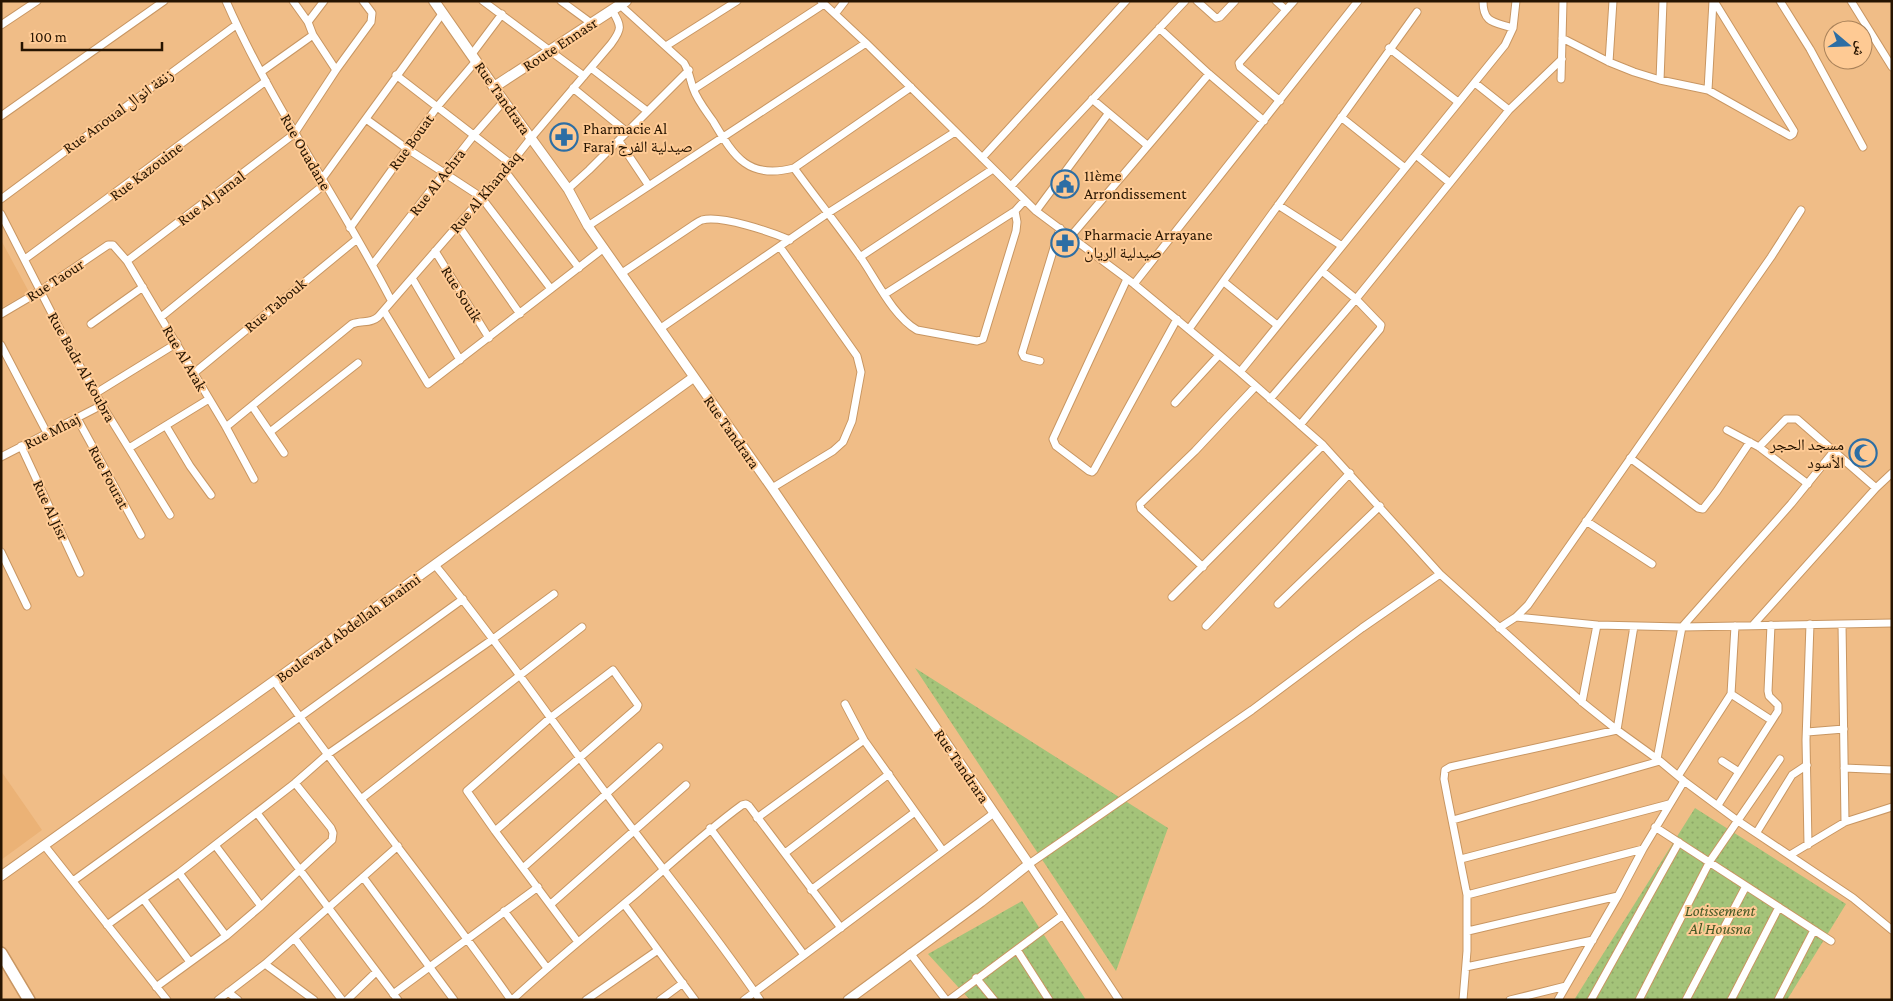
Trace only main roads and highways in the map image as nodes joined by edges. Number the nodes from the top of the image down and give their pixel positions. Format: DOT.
graph roads {
  1 [pos="435,2"];
  2 [pos="619,6"];
  3 [pos="494,86"];
  4 [pos="1,954"];
  5 [pos="29,1000"];
  1 -- 3 [label="main road, Rue Tandrara"];
  2 -- 3 [label="main road, Route Ennasr"];
  4 -- 5 [label="main road"];
}
